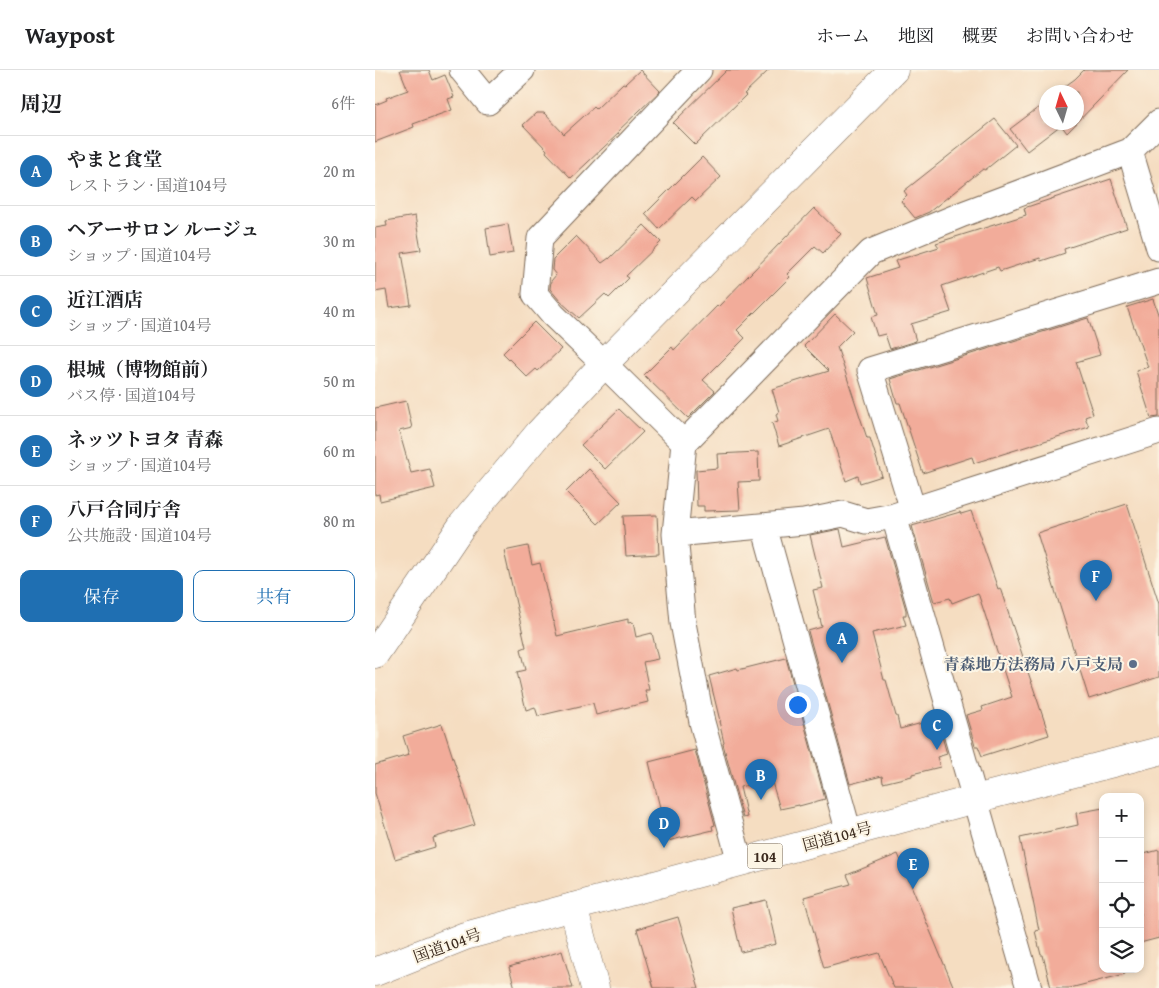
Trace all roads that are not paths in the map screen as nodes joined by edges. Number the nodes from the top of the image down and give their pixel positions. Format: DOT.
graph roads {
  1 [pos="462,70"];
  2 [pos="522,70"];
  3 [pos="699,70"];
  4 [pos="894,70"];
  5 [pos="1159,122"];
  6 [pos="1130,151"];
  7 [pos="1158,238"];
  8 [pos="1159,281"];
  9 [pos="605,364"];
  10 [pos="1159,431"];
  11 [pos="685,443"];
  12 [pos="903,513"];
  13 [pos="765,526"];
  14 [pos="675,534"];
  15 [pos="375,654"];
  16 [pos="1159,751"];
  17 [pos="975,799"];
  18 [pos="849,833"];
  19 [pos="740,862"];
  20 [pos="573,907"];
  21 [pos="375,972"];
  22 [pos="595,988"];
  23 [pos="1029,988"];
  1 -- 2 [label="street"];
  3 -- 9 [label="street"];
  4 -- 9 [label="main road"];
  5 -- 6 [label="street"];
  6 -- 7 [label="street"];
  6 -- 11 [label="street"];
  8 -- 12 [label="street"];
  9 -- 11 [label="street"];
  9 -- 15 [label="main road"];
  10 -- 12 [label="street"];
  11 -- 14 [label="street"];
  12 -- 13 [label="street"];
  12 -- 17 [label="street"];
  13 -- 14 [label="street"];
  13 -- 18 [label="street"];
  14 -- 19 [label="street"];
  16 -- 17 [label="main road, 国道104号 / 104"];
  17 -- 18 [label="main road, 国道104号 / 104"];
  17 -- 23 [label="street"];
  18 -- 19 [label="main road, 国道104号 / 104"];
  19 -- 20 [label="main road, 国道104号 / 104"];
  20 -- 21 [label="main road, 国道104号 / 104"];
  20 -- 22 [label="main road"];
}
